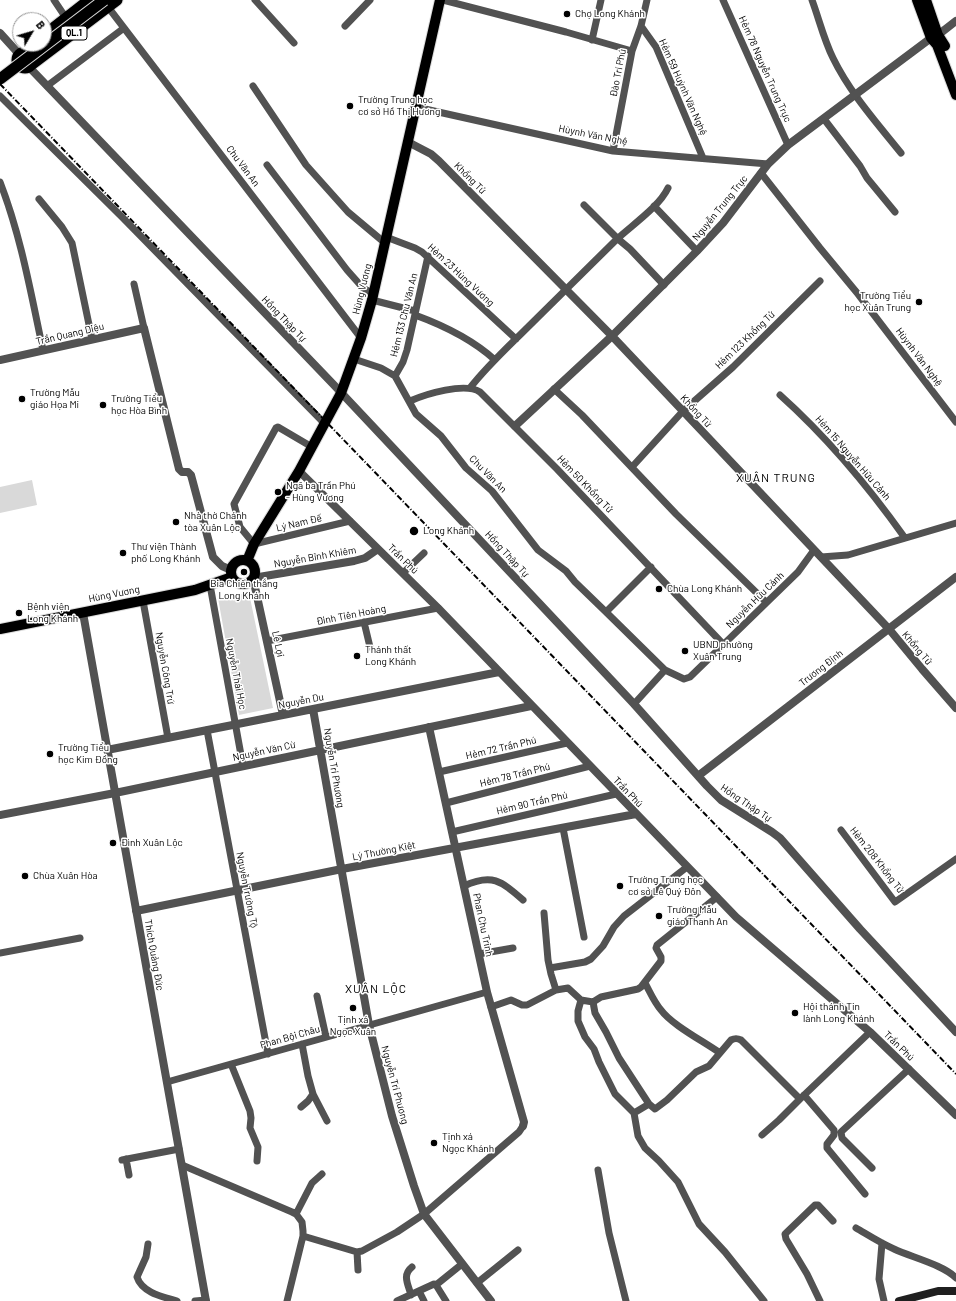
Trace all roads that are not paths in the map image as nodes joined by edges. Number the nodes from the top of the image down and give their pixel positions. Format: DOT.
graph roads {
  1 [pos="54,0"];
  2 [pos="90,0"];
  3 [pos="255,0"];
  4 [pos="370,0"];
  5 [pos="440,0"];
  6 [pos="443,0"];
  7 [pos="601,0"];
  8 [pos="648,0"];
  9 [pos="723,0"];
  10 [pos="812,0"];
  11 [pos="917,0"];
  12 [pos="926,0"];
  13 [pos="453,1"];
  14 [pos="110,2"];
  15 [pos="66,18"];
  16 [pos="956,21"];
  17 [pos="345,26"];
  18 [pos="641,26"];
  19 [pos="124,28"];
  20 [pos="52,29"];
  21 [pos="0,33"];
  22 [pos="934,37"];
  23 [pos="592,40"];
  24 [pos="294,43"];
  25 [pos="632,51"];
  26 [pos="22,52"];
  27 [pos="20,54"];
  28 [pos="30,66"];
  29 [pos="956,75"];
  30 [pos="0,79"];
  31 [pos="47,86"];
  32 [pos="253,86"];
  33 [pos="855,95"];
  34 [pos="956,95"];
  35 [pos="0,96"];
  36 [pos="416,107"];
  37 [pos="824,119"];
  38 [pos="408,142"];
  39 [pos="788,146"];
  40 [pos="613,151"];
  41 [pos="901,153"];
  42 [pos="703,158"];
  43 [pos="768,164"];
  44 [pos="267,165"];
  45 [pos="761,173"];
  46 [pos="0,182"];
  47 [pos="668,188"];
  48 [pos="39,199"];
  49 [pos="584,205"];
  50 [pos="654,206"];
  51 [pos="895,212"];
  52 [pos="618,239"];
  53 [pos="386,240"];
  54 [pos="697,251"];
  55 [pos="428,256"];
  56 [pos="820,281"];
  57 [pos="134,284"];
  58 [pos="664,285"];
  59 [pos="566,289"];
  60 [pos="373,297"];
  61 [pos="415,313"];
  62 [pos="144,328"];
  63 [pos="612,336"];
  64 [pos="361,338"];
  65 [pos="92,339"];
  66 [pos="516,339"];
  67 [pos="43,350"];
  68 [pos="354,359"];
  69 [pos="0,360"];
  70 [pos="495,360"];
  71 [pos="394,376"];
  72 [pos="470,388"];
  73 [pos="554,389"];
  74 [pos="341,393"];
  75 [pos="780,395"];
  76 [pos="410,401"];
  77 [pos="683,411"];
  78 [pos="956,422"];
  79 [pos="325,424"];
  80 [pos="515,426"];
  81 [pos="312,447"];
  82 [pos="632,467"];
  83 [pos="298,471"];
  84 [pos="350,521"];
  85 [pos="956,523"];
  86 [pos="906,538"];
  87 [pos="254,544"];
  88 [pos="378,549"];
  89 [pos="814,550"];
  90 [pos="424,553"];
  91 [pos="821,557"];
  92 [pos="247,561"];
  93 [pos="651,567"];
  94 [pos="403,573"];
  95 [pos="231,574"];
  96 [pos="956,577"];
  97 [pos="253,578"];
  98 [pos="210,585"];
  99 [pos="143,601"];
  100 [pos="766,602"];
  101 [pos="438,608"];
  102 [pos="606,612"];
  103 [pos="83,613"];
  104 [pos="364,622"];
  105 [pos="0,629"];
  106 [pos="889,629"];
  107 [pos="267,641"];
  108 [pos="723,644"];
  109 [pos="370,646"];
  110 [pos="665,670"];
  111 [pos="499,672"];
  112 [pos="634,704"];
  113 [pos="531,706"];
  114 [pos="956,708"];
  115 [pos="313,709"];
  116 [pos="283,715"];
  117 [pos="236,725"];
  118 [pos="429,727"];
  119 [pos="207,730"];
  120 [pos="168,738"];
  121 [pos="567,743"];
  122 [pos="107,750"];
  123 [pos="320,750"];
  124 [pos="243,766"];
  125 [pos="590,766"];
  126 [pos="215,772"];
  127 [pos="439,772"];
  128 [pos="698,776"];
  129 [pos="115,793"];
  130 [pos="616,794"];
  131 [pos="446,802"];
  132 [pos="636,814"];
  133 [pos="0,815"];
  134 [pos="563,828"];
  135 [pos="841,830"];
  136 [pos="452,832"];
  137 [pos="456,848"];
  138 [pos="956,859"];
  139 [pos="688,867"];
  140 [pos="342,870"];
  141 [pos="464,886"];
  142 [pos="237,890"];
  143 [pos="717,897"];
  144 [pos="523,900"];
  145 [pos="136,911"];
  146 [pos="544,913"];
  147 [pos="584,937"];
  148 [pos="80,938"];
  149 [pos="513,948"];
  150 [pos="0,953"];
  151 [pos="479,954"];
  152 [pos="550,968"];
  153 [pos="645,983"];
  154 [pos="556,990"];
  155 [pos="487,992"];
  156 [pos="317,996"];
  157 [pos="581,1000"];
  158 [pos="593,1002"];
  159 [pos="491,1007"];
  160 [pos="369,1025"];
  161 [pos="870,1032"];
  162 [pos="956,1032"];
  163 [pos="326,1037"];
  164 [pos="302,1044"];
  165 [pos="720,1053"];
  166 [pos="268,1054"];
  167 [pos="232,1064"];
  168 [pos="909,1070"];
  169 [pos="167,1082"];
  170 [pos="313,1094"];
  171 [pos="802,1097"];
  172 [pos="648,1104"];
  173 [pos="301,1107"];
  174 [pos="634,1113"];
  175 [pos="956,1115"];
  176 [pos="327,1120"];
  177 [pos="523,1126"];
  178 [pos="762,1135"];
  179 [pos="179,1149"];
  180 [pos="256,1161"];
  181 [pos="182,1165"];
  182 [pos="872,1168"];
  183 [pos="598,1170"];
  184 [pos="322,1174"];
  185 [pos="129,1175"];
  186 [pos="865,1194"];
  187 [pos="296,1214"];
  188 [pos="424,1214"];
  189 [pos="833,1221"];
  190 [pos="856,1228"];
  191 [pos="303,1236"];
  192 [pos="882,1243"];
  193 [pos="148,1244"];
  194 [pos="518,1250"];
  195 [pos="358,1252"];
  196 [pos="462,1264"];
  197 [pos="412,1267"];
  198 [pos="358,1270"];
  199 [pos="956,1278"];
  200 [pos="477,1283"];
  201 [pos="436,1285"];
  202 [pos="419,1291"];
  203 [pos="956,1291"];
  204 [pos="410,1295"];
  205 [pos="206,1300"];
  206 [pos="177,1301"];
  207 [pos="195,1301"];
  208 [pos="287,1301"];
  209 [pos="397,1301"];
  210 [pos="424,1301"];
  211 [pos="446,1301"];
  212 [pos="491,1301"];
  213 [pos="626,1301"];
  214 [pos="764,1301"];
  215 [pos="820,1301"];
  216 [pos="884,1301"];
  217 [pos="899,1301"];
  1 -- 15 [label="street"];
  2 -- 15 [label="highway, QL.1"];
  3 -- 24 [label="street"];
  4 -- 17 [label="street"];
  5 -- 36 [label="main road, Hùng Vương"];
  6 -- 13 [label="street"];
  7 -- 23 [label="street"];
  8 -- 18 [label="street, Đào Trí Phú"];
  9 -- 39 [label="street, Hẻm 78 Nguyễn Trung Trực"];
  10 -- 33 [label="street"];
  11 -- 22 [label="main road"];
  12 -- 22 [label="main road"];
  13 -- 23 [label="street"];
  14 -- 19 [label="street, Chu Văn An"];
  14 -- 28 [label="highway, QL.1"];
  14 -- 30 [label="highway, QL.1, bridge"];
  15 -- 20 [label="highway, QL.1"];
  16 -- 22 [label="street, Nguyễn Trung Trực"];
  18 -- 25 [label="street, Đào Trí Phú"];
  18 -- 42 [label="street, Hẻm 59 Huỳnh Văn Nghệ"];
  19 -- 31 [label="street"];
  19 -- 64 [label="street, Chu Văn An"];
  21 -- 27 [label="street"];
  22 -- 29 [label="main road"];
  22 -- 33 [label="street, Nguyễn Trung Trực"];
  22 -- 34 [label="main road"];
  23 -- 25 [label="street"];
  25 -- 40 [label="street, Đào Trí Phú"];
  26 -- 27 [label="highway"];
  27 -- 28 [label="highway"];
  28 -- 31 [label="street, Hồng Thập Tự"];
  31 -- 74 [label="street, Hồng Thập Tự"];
  32 -- 53 [label="street"];
  33 -- 37 [label="street, Nguyễn Trung Trực"];
  33 -- 41 [label="street"];
  35 -- 79 [label="street"];
  36 -- 38 [label="main road, Hùng Vương"];
  36 -- 40 [label="street, Hùynh Văn Nghệ"];
  37 -- 39 [label="street, Nguyễn Trung Trực"];
  37 -- 51 [label="street"];
  38 -- 53 [label="main road, Hùng Vương"];
  38 -- 59 [label="street, Khổng Tử"];
  39 -- 43 [label="street, Nguyễn Trung Trực"];
  40 -- 42 [label="street, Hùynh Văn Nghệ"];
  42 -- 43 [label="street, Hùynh Văn Nghệ"];
  43 -- 45 [label="street, Nguyễn Trung Trực"];
  44 -- 60 [label="street"];
  45 -- 54 [label="street, Nguyễn Trung Trực"];
  45 -- 78 [label="street, Hùynh Văn Nghệ"];
  46 -- 67 [label="street"];
  47 -- 50 [label="street"];
  48 -- 65 [label="street"];
  49 -- 52 [label="street"];
  50 -- 52 [label="street"];
  50 -- 54 [label="street"];
  52 -- 58 [label="street"];
  52 -- 59 [label="street"];
  53 -- 55 [label="street, Hẻm 23 Hùng Vương"];
  53 -- 60 [label="main road, Hùng Vương"];
  54 -- 58 [label="street, Nguyễn Trung Trực"];
  55 -- 61 [label="street, Hẻm 133 Chu Văn An"];
  55 -- 66 [label="street, Hẻm 23 Hùng Vương"];
  56 -- 77 [label="street, Hẻm 123 Khổng Tử"];
  57 -- 62 [label="street"];
  58 -- 63 [label="street, Nguyễn Trung Trực"];
  59 -- 63 [label="street, Khổng Tử"];
  59 -- 66 [label="street"];
  60 -- 61 [label="street"];
  60 -- 64 [label="main road, Hùng Vương"];
  61 -- 70 [label="street"];
  61 -- 71 [label="street, Hẻm 133 Chu Văn An"];
  62 -- 65 [label="street, Trần Quang Diệu"];
  62 -- 95 [label="street"];
  63 -- 73 [label="street, Nguyễn Trung Trực"];
  63 -- 77 [label="street, Khổng Tử"];
  64 -- 68 [label="main road, Hùng Vương"];
  65 -- 67 [label="street, Trần Quang Diệu"];
  66 -- 70 [label="street"];
  67 -- 69 [label="street, Trần Quang Diệu"];
  68 -- 71 [label="street, Chu Văn An"];
  68 -- 74 [label="main road, Hùng Vương"];
  70 -- 72 [label="street"];
  71 -- 76 [label="street, Chu Văn An"];
  72 -- 76 [label="street"];
  72 -- 80 [label="street, Hẻm 50 Khổng Tử"];
  73 -- 80 [label="street, Nguyễn Trung Trực"];
  73 -- 82 [label="street"];
  74 -- 79 [label="main road, Hùng Vương"];
  74 -- 112 [label="street, Hồng Thập Tự"];
  75 -- 86 [label="street, Hẻm 15 Nguyễn Hữu Cảnh"];
  76 -- 102 [label="street, Chu Văn An"];
  77 -- 82 [label="street, Hẻm 123 Khổng Tử"];
  77 -- 89 [label="street, Khổng Tử"];
  79 -- 81 [label="main road, Hùng Vương"];
  80 -- 93 [label="street, Hẻm 50 Khổng Tử"];
  81 -- 83 [label="main road, Hùng Vương"];
  81 -- 87 [label="street"];
  82 -- 100 [label="street"];
  83 -- 84 [label="street, Trần Phú"];
  83 -- 87 [label="main road, Hùng Vương"];
  84 -- 87 [label="street, Lý Nam Đế"];
  84 -- 88 [label="street, Trần Phú"];
  85 -- 86 [label="street"];
  86 -- 91 [label="street"];
  87 -- 92 [label="main road, Hùng Vương"];
  88 -- 94 [label="street, Trần Phú"];
  88 -- 97 [label="street, Nguyễn Bỉnh Khiêm"];
  89 -- 91 [label="street, Khổng Tử"];
  89 -- 100 [label="street, Nguyễn Hữu Cảnh"];
  90 -- 94 [label="street"];
  91 -- 106 [label="street, Khổng Tử"];
  92 -- 95 [label="main road"];
  92 -- 97 [label="main road"];
  93 -- 102 [label="street"];
  93 -- 108 [label="street, Hẻm 50 Khổng Tử"];
  94 -- 101 [label="street, Trần Phú"];
  95 -- 97 [label="main road"];
  95 -- 98 [label="main road, Hùng Vương"];
  96 -- 106 [label="street, Trương Định"];
  97 -- 107 [label="street, Lê Lợi"];
  98 -- 99 [label="main road, Hùng Vương"];
  98 -- 117 [label="street, Nguyễn Thái Học"];
  99 -- 103 [label="main road, Hùng Vương"];
  99 -- 120 [label="street, Nguyễn Công Trứ"];
  100 -- 108 [label="street, Nguyễn Hữu Cảnh"];
  101 -- 104 [label="street, Đinh Tiên Hoàng"];
  101 -- 111 [label="street, Trần Phú"];
  102 -- 110 [label="street, Chu Văn An"];
  103 -- 105 [label="main road, Hùng Vương"];
  103 -- 122 [label="street, Thích Quảng Đức"];
  104 -- 107 [label="street, Đinh Tiên Hoàng"];
  104 -- 109 [label="street"];
  106 -- 114 [label="street, Khổng Tử"];
  106 -- 128 [label="street, Trương Định"];
  107 -- 116 [label="street, Lê Lợi"];
  108 -- 110 [label="street, Nguyễn Hữu Cảnh"];
  110 -- 112 [label="street"];
  111 -- 113 [label="street, Trần Phú"];
  111 -- 115 [label="street, Nguyễn Du"];
  112 -- 128 [label="street, Hồng Thập Tự"];
  113 -- 118 [label="street, Nguyễn Văn Cừ"];
  113 -- 121 [label="street, Trần Phú"];
  115 -- 116 [label="street, Nguyễn Du"];
  115 -- 123 [label="street, Nguyễn Tri Phương"];
  116 -- 117 [label="street, Nguyễn Du"];
  117 -- 119 [label="street, Nguyễn Du"];
  117 -- 124 [label="street, Nguyễn Thái Học"];
  118 -- 123 [label="street, Nguyễn Văn Cừ"];
  118 -- 127 [label="street, Phan Chu Trinh"];
  119 -- 120 [label="street, Nguyễn Du"];
  119 -- 126 [label="street, Nguyễn Trường Tộ"];
  120 -- 122 [label="street, Nguyễn Du"];
  121 -- 125 [label="street, Trần Phú"];
  121 -- 127 [label="street, Hẻm 72 Trần Phú"];
  122 -- 129 [label="street, Thích Quảng Đức"];
  123 -- 124 [label="street, Nguyễn Văn Cừ"];
  123 -- 140 [label="street, Nguyễn Tri Phương"];
  124 -- 126 [label="street, Nguyễn Văn Cừ"];
  125 -- 130 [label="street, Trần Phú"];
  125 -- 131 [label="street, Hẻm 78 Trần Phú"];
  126 -- 129 [label="street, Nguyễn Văn Cừ"];
  126 -- 142 [label="street, Nguyễn Trường Tộ"];
  127 -- 131 [label="street, Phan Chu Trinh"];
  128 -- 162 [label="street, Hồng Thập Tự"];
  129 -- 133 [label="street, Nguyễn Văn Cừ"];
  129 -- 145 [label="street, Thích Quảng Đức"];
  130 -- 132 [label="street, Trần Phú"];
  130 -- 136 [label="street, Hẻm 90 Trần Phú"];
  131 -- 136 [label="street, Phan Chu Trinh"];
  132 -- 134 [label="street, Lý Thường Kiệt"];
  132 -- 139 [label="street, Trần Phú"];
  134 -- 137 [label="street, Lý Thường Kiệt"];
  134 -- 147 [label="street"];
  135 -- 138 [label="street, Hẻm 208 Khổng Tử"];
  136 -- 137 [label="street, Phan Chu Trinh"];
  137 -- 140 [label="street, Lý Thường Kiệt"];
  137 -- 141 [label="street, Phan Chu Trinh"];
  139 -- 143 [label="street, Trần Phú"];
  139 -- 152 [label="street"];
  140 -- 142 [label="street, Lý Thường Kiệt"];
  140 -- 160 [label="street, Nguyễn Tri Phương"];
  141 -- 144 [label="street"];
  141 -- 151 [label="street, Phan Chu Trinh"];
  142 -- 145 [label="street, Lý Thường Kiệt"];
  142 -- 166 [label="street, Nguyễn Trường Tộ"];
  143 -- 153 [label="street"];
  143 -- 161 [label="street, Trần Phú"];
  145 -- 169 [label="street, Thích Quảng Đức"];
  146 -- 152 [label="street"];
  148 -- 150 [label="street"];
  149 -- 151 [label="street"];
  151 -- 155 [label="street, Phan Chu Trinh"];
  152 -- 154 [label="street"];
  153 -- 158 [label="street"];
  153 -- 165 [label="street"];
  154 -- 157 [label="street"];
  154 -- 159 [label="street"];
  155 -- 159 [label="street, Phan Chu Trinh"];
  155 -- 160 [label="street, Phan Bội Châu"];
  156 -- 163 [label="street"];
  157 -- 158 [label="street"];
  157 -- 174 [label="street"];
  158 -- 172 [label="street"];
  159 -- 177 [label="street, Phan Chu Trinh"];
  160 -- 163 [label="street, Phan Bội Châu"];
  160 -- 188 [label="street, Nguyễn Tri Phương"];
  161 -- 168 [label="street, Trần Phú"];
  161 -- 171 [label="street"];
  163 -- 164 [label="street, Phan Bội Châu"];
  164 -- 166 [label="street, Phan Bội Châu"];
  164 -- 170 [label="street"];
  165 -- 171 [label="street"];
  165 -- 172 [label="street"];
  166 -- 167 [label="street, Phan Bội Châu"];
  167 -- 169 [label="street, Phan Bội Châu"];
  167 -- 180 [label="street"];
  168 -- 175 [label="street, Trần Phú"];
  168 -- 182 [label="street"];
  169 -- 179 [label="street, Thích Quảng Đức"];
  170 -- 173 [label="street"];
  170 -- 176 [label="street"];
  171 -- 178 [label="street"];
  171 -- 186 [label="street"];
  172 -- 174 [label="street"];
  174 -- 214 [label="street"];
  177 -- 188 [label="street"];
  179 -- 181 [label="street, Thích Quảng Đức"];
  179 -- 185 [label="street"];
  181 -- 187 [label="street"];
  181 -- 205 [label="street, Thích Quảng Đức"];
  183 -- 213 [label="street"];
  184 -- 187 [label="street"];
  187 -- 191 [label="street"];
  188 -- 195 [label="street"];
  188 -- 196 [label="street, Nguyễn Tri Phương"];
  189 -- 215 [label="street"];
  190 -- 192 [label="street"];
  191 -- 195 [label="street"];
  191 -- 208 [label="street"];
  192 -- 199 [label="street"];
  192 -- 216 [label="street"];
  193 -- 206 [label="street"];
  194 -- 200 [label="street"];
  195 -- 198 [label="street"];
  196 -- 200 [label="street, Nguyễn Tri Phương"];
  196 -- 201 [label="street"];
  197 -- 204 [label="street"];
  200 -- 212 [label="street, Nguyễn Tri Phương"];
  201 -- 202 [label="street"];
  201 -- 211 [label="street"];
  202 -- 204 [label="street"];
  202 -- 210 [label="street"];
  203 -- 217 [label="main road"];
  204 -- 209 [label="street"];
  205 -- 207 [label="street"];
}
